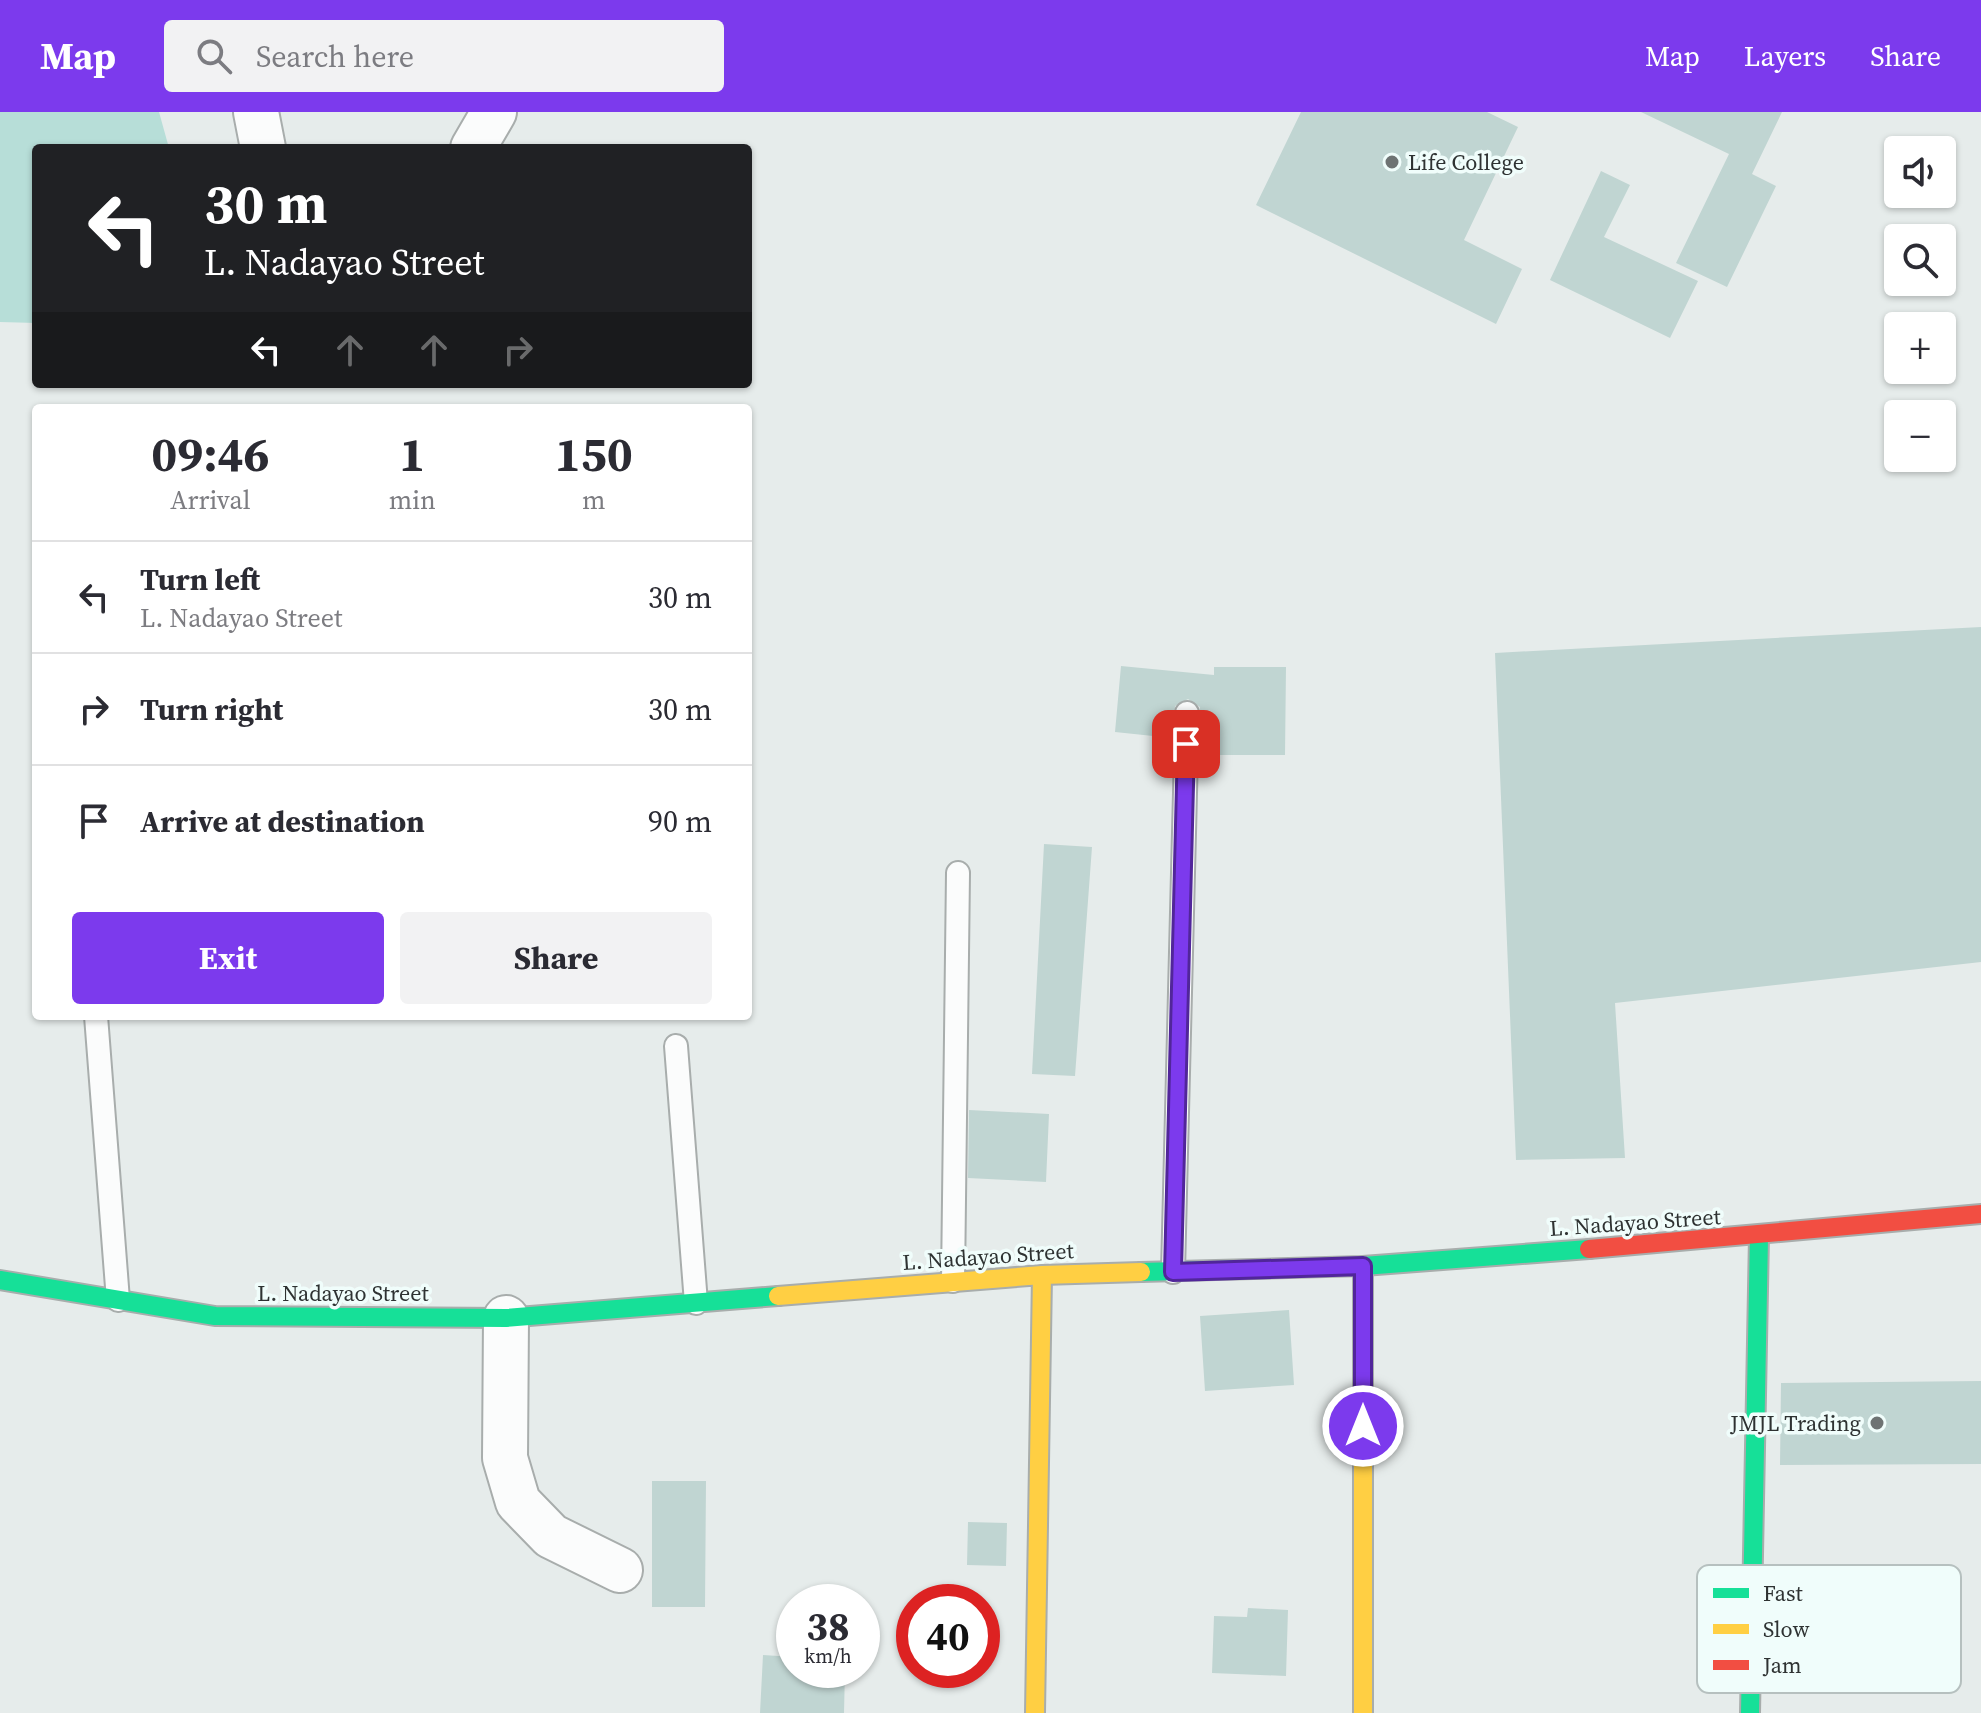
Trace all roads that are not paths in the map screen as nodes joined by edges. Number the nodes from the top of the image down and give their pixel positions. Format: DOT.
graph roads {
  1 [pos="256,112"];
  2 [pos="494,112"];
  3 [pos="262,144"];
  4 [pos="475,144"];
  5 [pos="1187,713"];
  6 [pos="958,873"];
  7 [pos="96,1020"];
  8 [pos="676,1046"];
  9 [pos="1981,1214"];
  10 [pos="1759,1236"];
  11 [pos="1363,1266"];
  12 [pos="1173,1272"];
  13 [pos="1042,1275"];
  14 [pos="0,1280"];
  15 [pos="953,1281"];
  16 [pos="118,1300"];
  17 [pos="696,1303"];
  18 [pos="506,1318"];
  19 [pos="1753,1565"];
  20 [pos="620,1570"];
  21 [pos="1750,1693"];
  22 [pos="1035,1713"];
  23 [pos="1363,1713"];
  24 [pos="1750,1713"];
  1 -- 3 [label="street"];
  2 -- 4 [label="street"];
  5 -- 12 [label="lane"];
  6 -- 15 [label="lane"];
  7 -- 16 [label="lane"];
  8 -- 17 [label="lane"];
  9 -- 10 [label="street, L. Nadayao Street"];
  10 -- 11 [label="street, L. Nadayao Street"];
  10 -- 19 [label="street"];
  11 -- 12 [label="street, L. Nadayao Street"];
  11 -- 23 [label="street"];
  12 -- 13 [label="street, L. Nadayao Street"];
  13 -- 15 [label="street, L. Nadayao Street"];
  13 -- 22 [label="street"];
  14 -- 16 [label="street, L. Nadayao Street"];
  15 -- 17 [label="street, L. Nadayao Street"];
  16 -- 18 [label="street, L. Nadayao Street"];
  17 -- 18 [label="street, L. Nadayao Street"];
  18 -- 20 [label="street"];
  21 -- 24 [label="street"];
}
